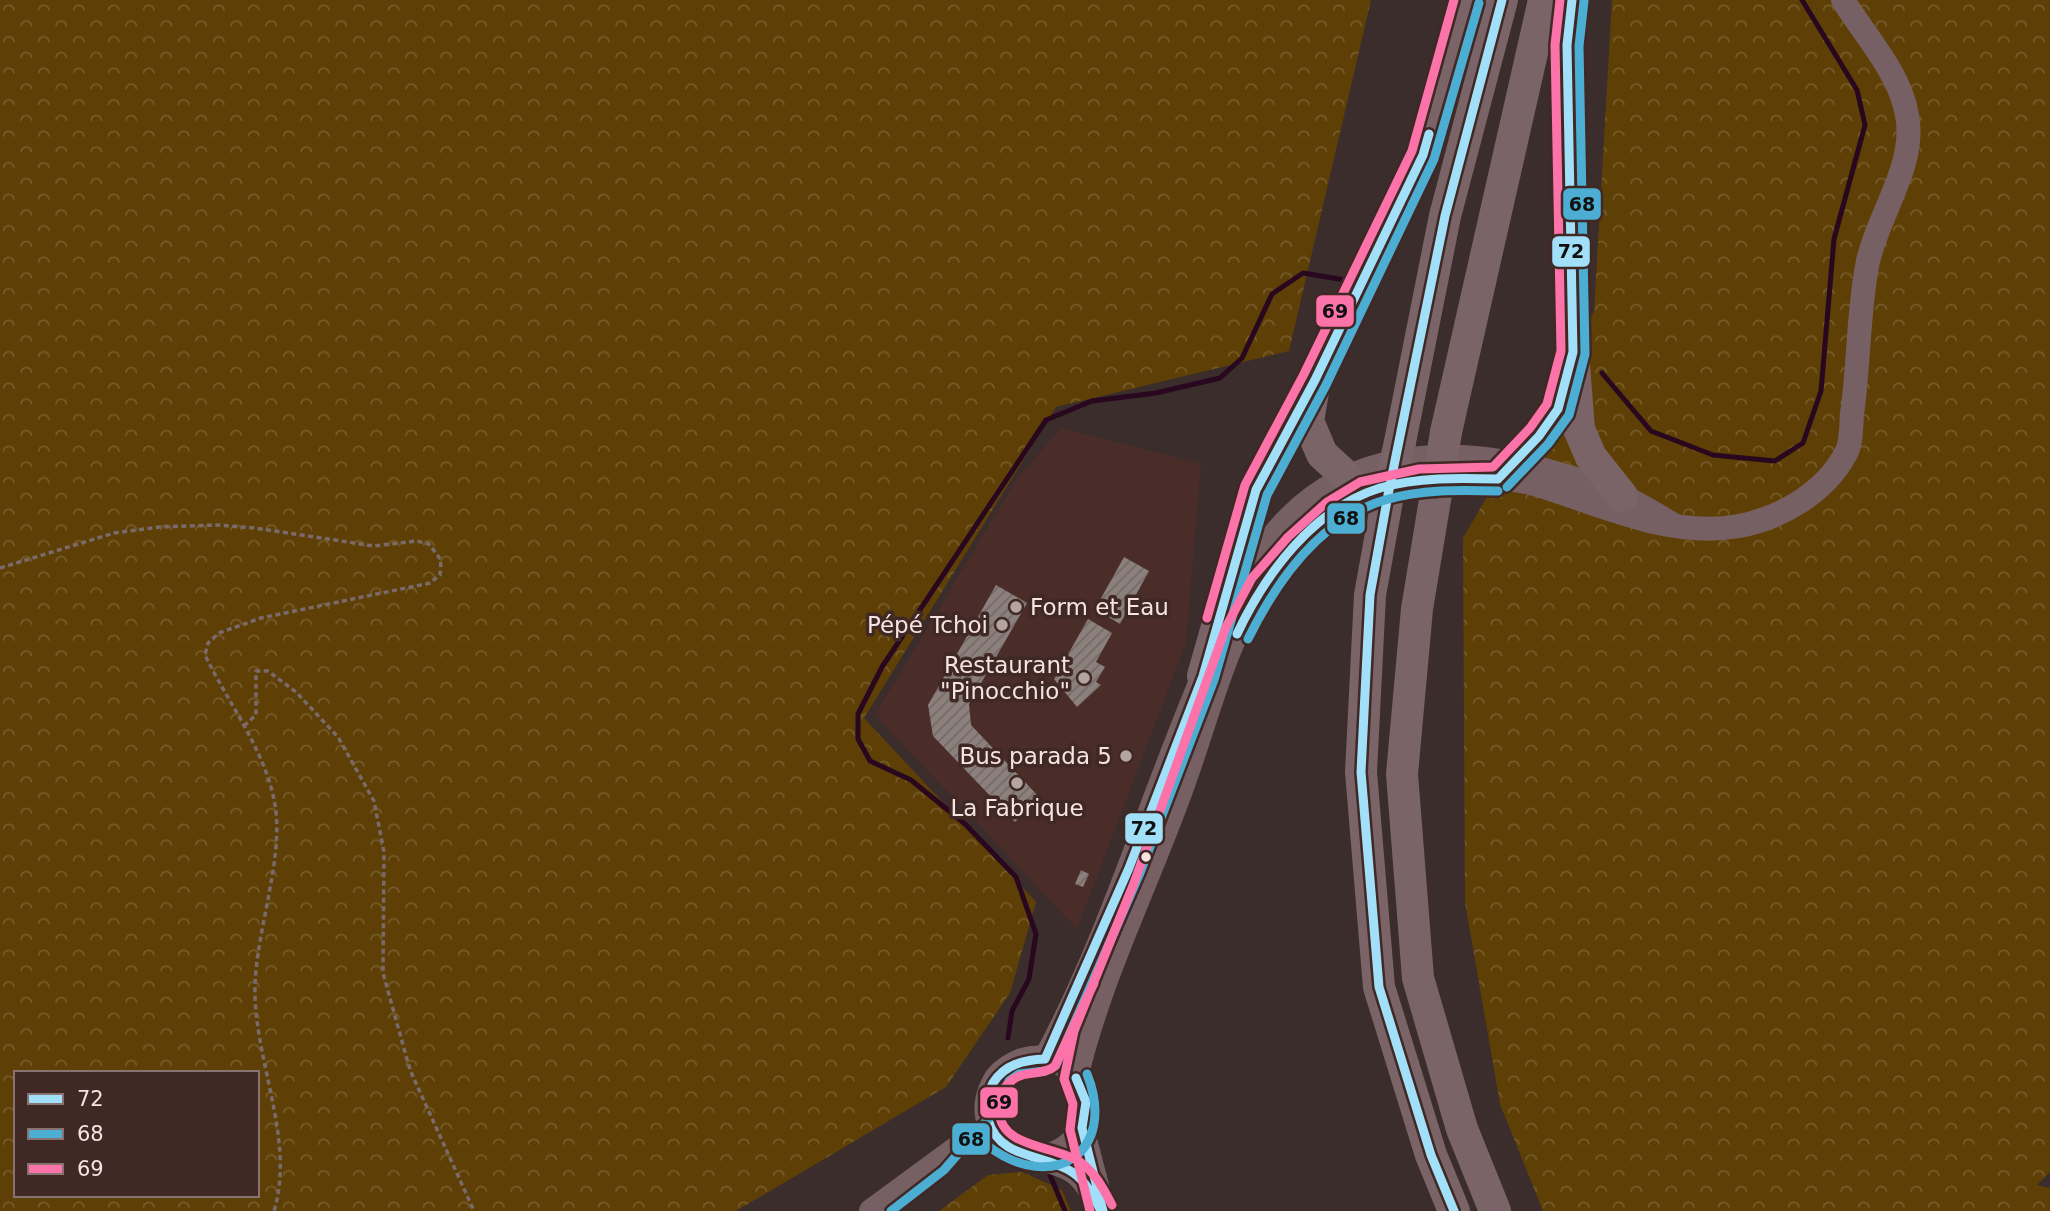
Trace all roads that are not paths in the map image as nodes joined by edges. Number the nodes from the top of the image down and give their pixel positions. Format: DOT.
graph roads {
  1 [pos="1467,0"];
  2 [pos="1502,0"];
  3 [pos="1544,0"];
  4 [pos="1572,0"];
  5 [pos="1843,0"];
  6 [pos="1573,352"];
  7 [pos="1315,380"];
  8 [pos="1506,471"];
  9 [pos="1454,476"];
  10 [pos="1367,483"];
  11 [pos="1622,496"];
  12 [pos="1672,524"];
  13 [pos="1203,676"];
  14 [pos="1045,1059"];
  15 [pos="1076,1078"];
  16 [pos="986,1102"];
  17 [pos="1082,1128"];
  18 [pos="995,1136"];
  19 [pos="1035,1158"];
  20 [pos="935,1162"];
  21 [pos="871,1211"];
  22 [pos="1102,1211"];
  23 [pos="1454,1211"];
  24 [pos="1495,1211"];
  1 -- 7 [label="highway"];
  2 -- 10 [label="highway, bridge"];
  3 -- 9 [label="highway, bridge"];
  4 -- 6 [label="highway"];
  5 -- 12 [label="main road"];
  6 -- 8 [label="highway"];
  6 -- 11 [label="highway"];
  7 -- 10 [label="highway"];
  7 -- 13 [label="highway"];
  8 -- 9 [label="main road"];
  8 -- 11 [label="main road"];
  8 -- 12 [label="main road"];
  9 -- 10 [label="main road, bridge"];
  9 -- 24 [label="highway"];
  10 -- 13 [label="main road"];
  10 -- 15 [label="main road"];
  10 -- 23 [label="highway"];
  11 -- 12 [label="main road"];
  13 -- 14 [label="main road"];
  14 -- 15 [label="main road"];
  14 -- 16 [label="main road"];
  15 -- 17 [label="main road"];
  16 -- 18 [label="main road"];
  16 -- 20 [label="main road"];
  17 -- 19 [label="main road"];
  17 -- 22 [label="main road"];
  18 -- 19 [label="main road"];
  18 -- 20 [label="main road"];
  19 -- 22 [label="main road"];
  20 -- 21 [label="main road"];
}
